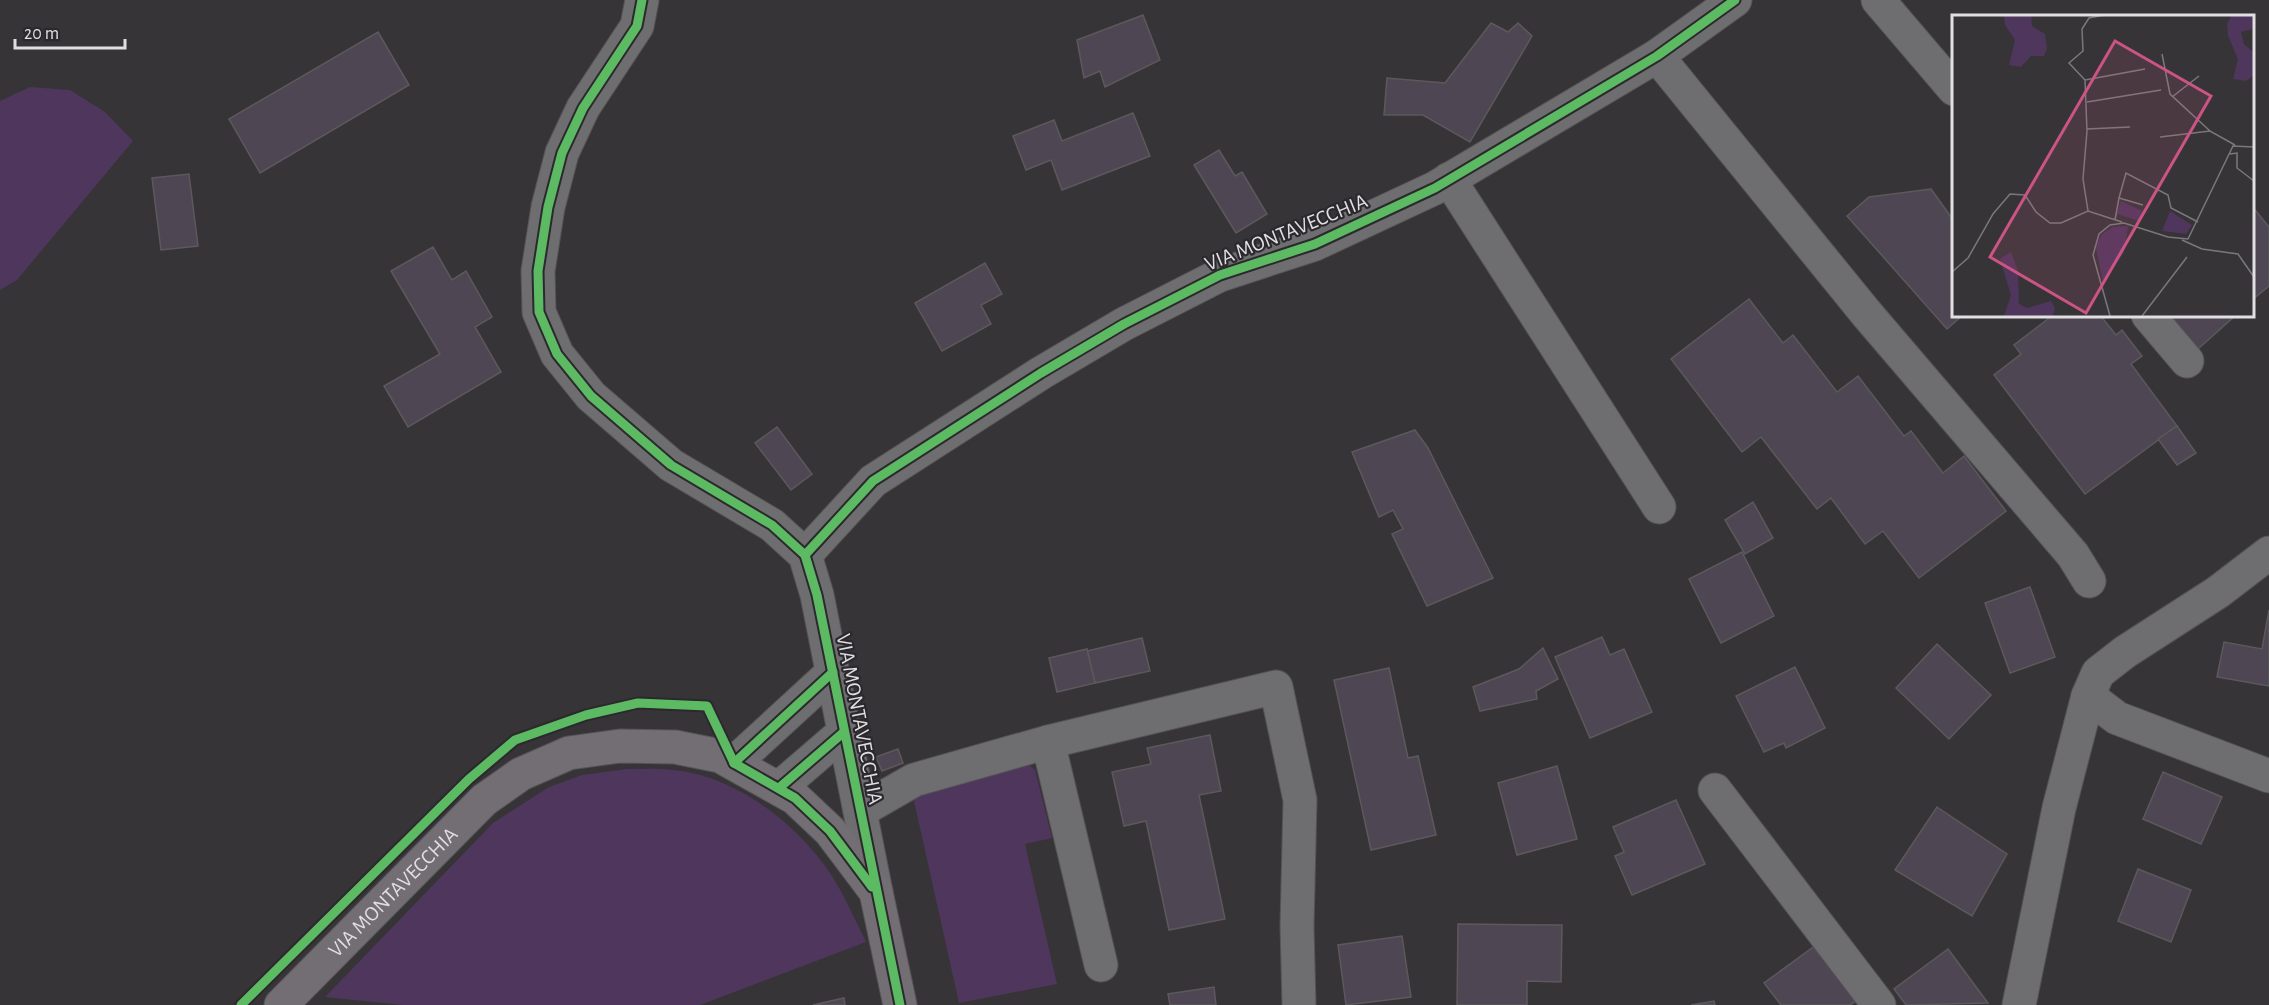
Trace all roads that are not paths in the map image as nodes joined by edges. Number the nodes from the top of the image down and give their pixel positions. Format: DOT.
graph roads {
  1 [pos="642,0"];
  2 [pos="1735,0"];
  3 [pos="1878,0"];
  4 [pos="1657,56"];
  5 [pos="1952,87"];
  6 [pos="1449,179"];
  7 [pos="2149,316"];
  8 [pos="2187,361"];
  9 [pos="1659,507"];
  10 [pos="2269,553"];
  11 [pos="805,555"];
  12 [pos="2089,581"];
  13 [pos="833,672"];
  14 [pos="2088,696"];
  15 [pos="844,732"];
  16 [pos="1048,742"];
  17 [pos="734,763"];
  18 [pos="2269,776"];
  19 [pos="779,788"];
  20 [pos="1715,790"];
  21 [pos="860,811"];
  22 [pos="876,892"];
  23 [pos="1101,965"];
  24 [pos="281,1005"];
  25 [pos="900,1005"];
  26 [pos="1299,1005"];
  27 [pos="1879,1005"];
  28 [pos="2019,1005"];
  1 -- 11 [label="street"];
  2 -- 4 [label="street, VIA MONTAVECCHIA"];
  3 -- 5 [label="street"];
  4 -- 6 [label="street, VIA MONTAVECCHIA"];
  4 -- 12 [label="street"];
  6 -- 9 [label="street"];
  6 -- 11 [label="street, VIA MONTAVECCHIA"];
  7 -- 8 [label="street"];
  10 -- 14 [label="street"];
  11 -- 13 [label="street, VIA MONTAVECCHIA"];
  13 -- 15 [label="street, VIA MONTAVECCHIA"];
  13 -- 17 [label="street"];
  14 -- 18 [label="street"];
  14 -- 28 [label="street"];
  15 -- 19 [label="street"];
  15 -- 21 [label="street, VIA MONTAVECCHIA"];
  16 -- 21 [label="street"];
  16 -- 23 [label="street"];
  16 -- 26 [label="street"];
  17 -- 19 [label="main road, VIA MONTAVECCHIA"];
  17 -- 24 [label="main road, VIA MONTAVECCHIA"];
  19 -- 22 [label="main road, VIA MONTAVECCHIA"];
  20 -- 27 [label="street"];
  21 -- 22 [label="street, VIA MONTAVECCHIA"];
  22 -- 25 [label="main road, VIA MONTAVECCHIA"];
}
